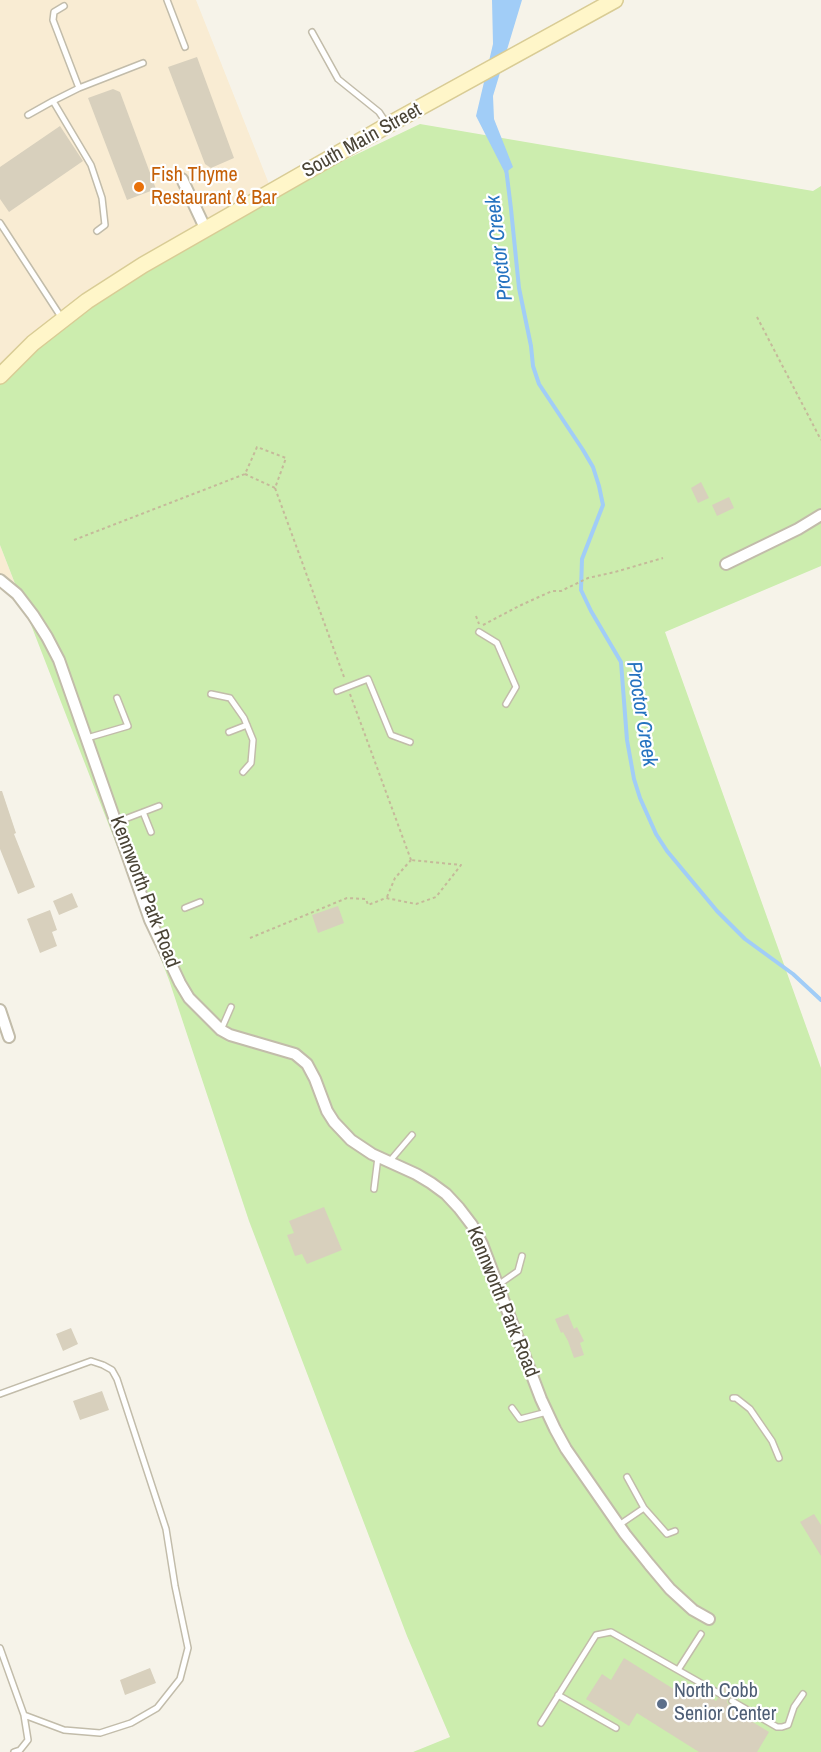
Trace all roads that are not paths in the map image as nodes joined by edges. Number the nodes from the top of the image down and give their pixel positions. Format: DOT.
graph roads {
  1 [pos="56,0"];
  2 [pos="167,0"];
  3 [pos="615,0"];
  4 [pos="312,32"];
  5 [pos="185,47"];
  6 [pos="144,63"];
  7 [pos="79,88"];
  8 [pos="52,100"];
  9 [pos="28,115"];
  10 [pos="388,125"];
  11 [pos="183,179"];
  12 [pos="0,223"];
  13 [pos="206,230"];
  14 [pos="97,231"];
  15 [pos="63,320"];
  16 [pos="0,376"];
  17 [pos="821,515"];
  18 [pos="726,564"];
  19 [pos="0,580"];
  20 [pos="479,632"];
  21 [pos="337,691"];
  22 [pos="211,694"];
  23 [pos="117,698"];
  24 [pos="506,704"];
  25 [pos="247,725"];
  26 [pos="229,732"];
  27 [pos="87,738"];
  28 [pos="410,742"];
  29 [pos="243,772"];
  30 [pos="159,806"];
  31 [pos="142,812"];
  32 [pos="117,822"];
  33 [pos="151,832"];
  34 [pos="200,902"];
  35 [pos="186,908"];
  36 [pos="231,1007"];
  37 [pos="0,1010"];
  38 [pos="221,1030"];
  39 [pos="9,1037"];
  40 [pos="412,1135"];
  41 [pos="378,1157"];
  42 [pos="389,1162"];
  43 [pos="374,1189"];
  44 [pos="522,1256"];
  45 [pos="498,1285"];
  46 [pos="0,1394"];
  47 [pos="734,1398"];
  48 [pos="512,1408"];
  49 [pos="547,1412"];
  50 [pos="779,1458"];
  51 [pos="627,1476"];
  52 [pos="644,1508"];
  53 [pos="619,1525"];
  54 [pos="675,1531"];
  55 [pos="709,1619"];
  56 [pos="701,1634"];
  57 [pos="0,1648"];
  58 [pos="678,1670"];
  59 [pos="720,1694"];
  60 [pos="803,1694"];
  61 [pos="558,1695"];
  62 [pos="732,1701"];
  63 [pos="24,1715"];
  64 [pos="541,1723"];
  65 [pos="616,1728"];
  66 [pos="14,1752"];
  1 -- 7 [label="lane"];
  2 -- 5 [label="lane"];
  3 -- 10 [label="main road, South Main Street"];
  4 -- 10 [label="lane"];
  6 -- 7 [label="lane"];
  7 -- 8 [label="lane"];
  8 -- 9 [label="lane"];
  8 -- 14 [label="lane"];
  10 -- 13 [label="main road, South Main Street"];
  11 -- 13 [label="street"];
  12 -- 15 [label="lane"];
  13 -- 15 [label="main road, South Main Street"];
  15 -- 16 [label="main road, South Main Street"];
  17 -- 18 [label="street"];
  19 -- 27 [label="street, Kennworth Park Road"];
  20 -- 24 [label="lane"];
  21 -- 28 [label="lane"];
  22 -- 25 [label="lane"];
  23 -- 27 [label="lane"];
  25 -- 26 [label="lane"];
  25 -- 29 [label="lane"];
  27 -- 32 [label="street, Kennworth Park Road"];
  30 -- 31 [label="lane"];
  31 -- 32 [label="lane"];
  31 -- 33 [label="lane"];
  32 -- 38 [label="street, Kennworth Park Road"];
  34 -- 35 [label="lane"];
  36 -- 38 [label="lane"];
  37 -- 39 [label="street"];
  38 -- 41 [label="street, Kennworth Park Road"];
  40 -- 42 [label="lane"];
  41 -- 42 [label="street, Kennworth Park Road"];
  41 -- 43 [label="lane"];
  42 -- 45 [label="street, Kennworth Park Road"];
  44 -- 45 [label="lane"];
  45 -- 49 [label="street, Kennworth Park Road"];
  46 -- 63 [label="lane"];
  47 -- 50 [label="lane"];
  48 -- 49 [label="lane"];
  49 -- 53 [label="street, Kennworth Park Road"];
  51 -- 52 [label="lane"];
  52 -- 53 [label="lane"];
  52 -- 54 [label="lane"];
  53 -- 55 [label="street, Kennworth Park Road"];
  56 -- 58 [label="lane"];
  57 -- 63 [label="lane"];
  58 -- 59 [label="lane"];
  58 -- 61 [label="lane"];
  60 -- 62 [label="lane"];
  61 -- 64 [label="lane"];
  61 -- 65 [label="lane"];
  63 -- 66 [label="lane"];
}
